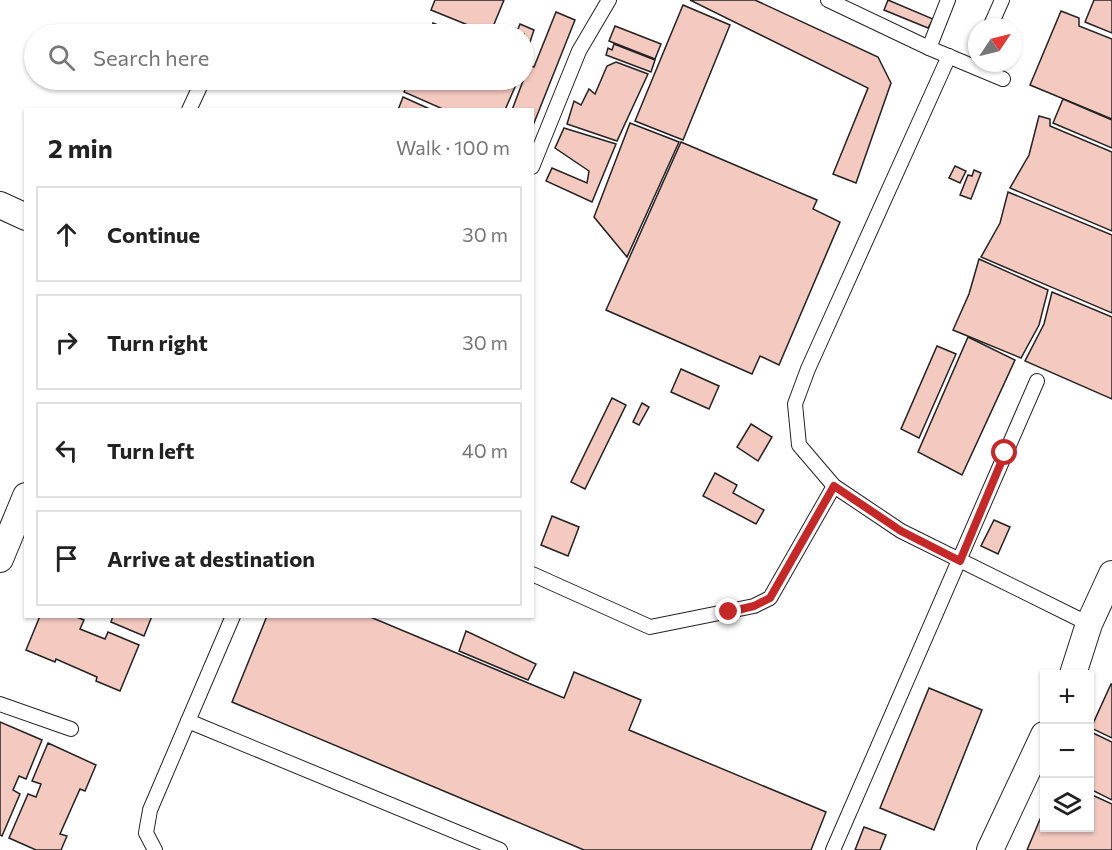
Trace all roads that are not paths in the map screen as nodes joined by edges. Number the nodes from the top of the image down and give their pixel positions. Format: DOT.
graph roads {
  1 [pos="609,0"];
  2 [pos="828,0"];
  3 [pos="948,0"];
  4 [pos="1002,0"];
  5 [pos="994,18"];
  6 [pos="929,48"];
  7 [pos="949,56"];
  8 [pos="968,60"];
  9 [pos="992,72"];
  10 [pos="1003,79"];
  11 [pos="198,90"];
  12 [pos="190,108"];
  13 [pos="534,162"];
  14 [pos="0,205"];
  15 [pos="24,216"];
  16 [pos="1037,381"];
  17 [pos="834,486"];
  18 [pos="24,501"];
  19 [pos="0,559"];
  20 [pos="960,561"];
  21 [pos="1112,574"];
  22 [pos="534,575"];
  23 [pos="232,618"];
  24 [pos="1089,624"];
  25 [pos="1075,670"];
  26 [pos="0,704"];
  27 [pos="188,721"];
  28 [pos="71,729"];
  29 [pos="1040,744"];
  30 [pos="155,850"];
  31 [pos="500,850"];
  32 [pos="833,850"];
  33 [pos="990,850"];
  1 -- 13 [label="lane"];
  2 -- 6 [label="lane"];
  3 -- 6 [label="lane"];
  4 -- 5 [label="lane"];
  6 -- 7 [label="lane"];
  7 -- 8 [label="lane"];
  7 -- 17 [label="lane"];
  9 -- 10 [label="lane"];
  11 -- 12 [label="lane"];
  14 -- 15 [label="street"];
  16 -- 20 [label="lane"];
  17 -- 20 [label="lane"];
  17 -- 22 [label="lane"];
  18 -- 19 [label="street"];
  20 -- 24 [label="lane"];
  20 -- 32 [label="lane"];
  21 -- 24 [label="street"];
  23 -- 27 [label="lane"];
  24 -- 25 [label="street"];
  26 -- 28 [label="lane"];
  27 -- 30 [label="lane"];
  27 -- 31 [label="lane"];
  29 -- 33 [label="street"];
}
